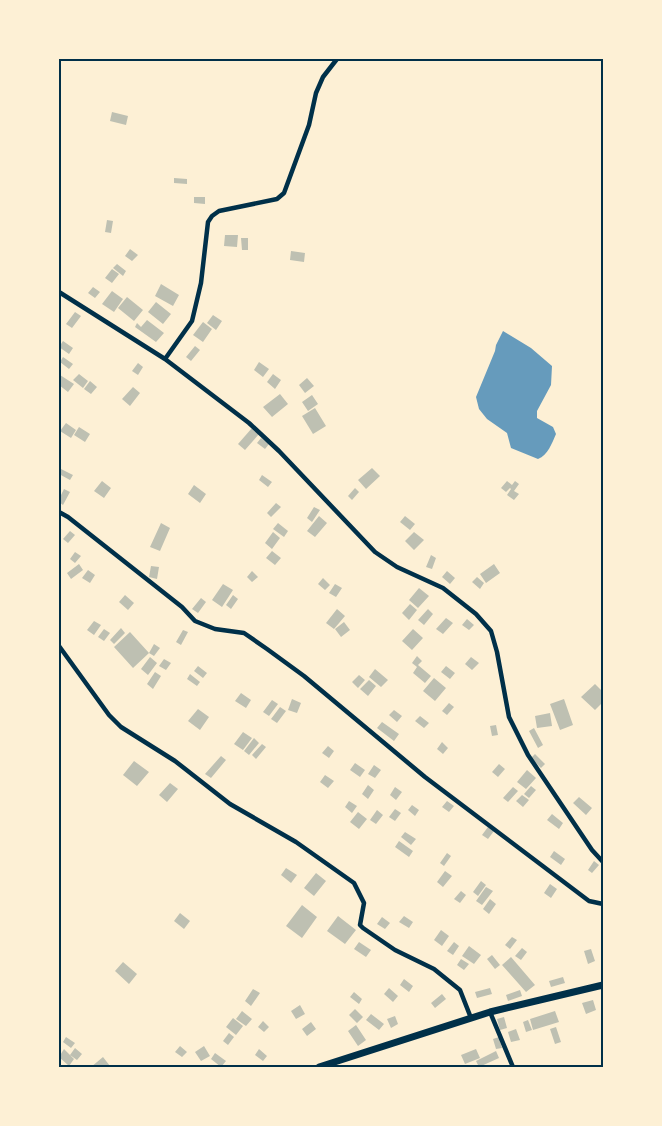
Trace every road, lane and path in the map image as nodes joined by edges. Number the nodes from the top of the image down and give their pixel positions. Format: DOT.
graph roads {
  1 [pos="337,59"];
  2 [pos="59,292"];
  3 [pos="166,359"];
  4 [pos="59,512"];
  5 [pos="59,646"];
  6 [pos="603,862"];
  7 [pos="603,904"];
  8 [pos="603,985"];
  9 [pos="490,1012"];
  10 [pos="471,1018"];
  11 [pos="319,1067"];
  12 [pos="513,1067"];
  1 -- 3 [label="street"];
  2 -- 3 [label="street"];
  3 -- 6 [label="street"];
  4 -- 7 [label="street"];
  5 -- 10 [label="street"];
  8 -- 9 [label="main road"];
  9 -- 10 [label="main road"];
  9 -- 12 [label="street"];
  10 -- 11 [label="main road"];
}
